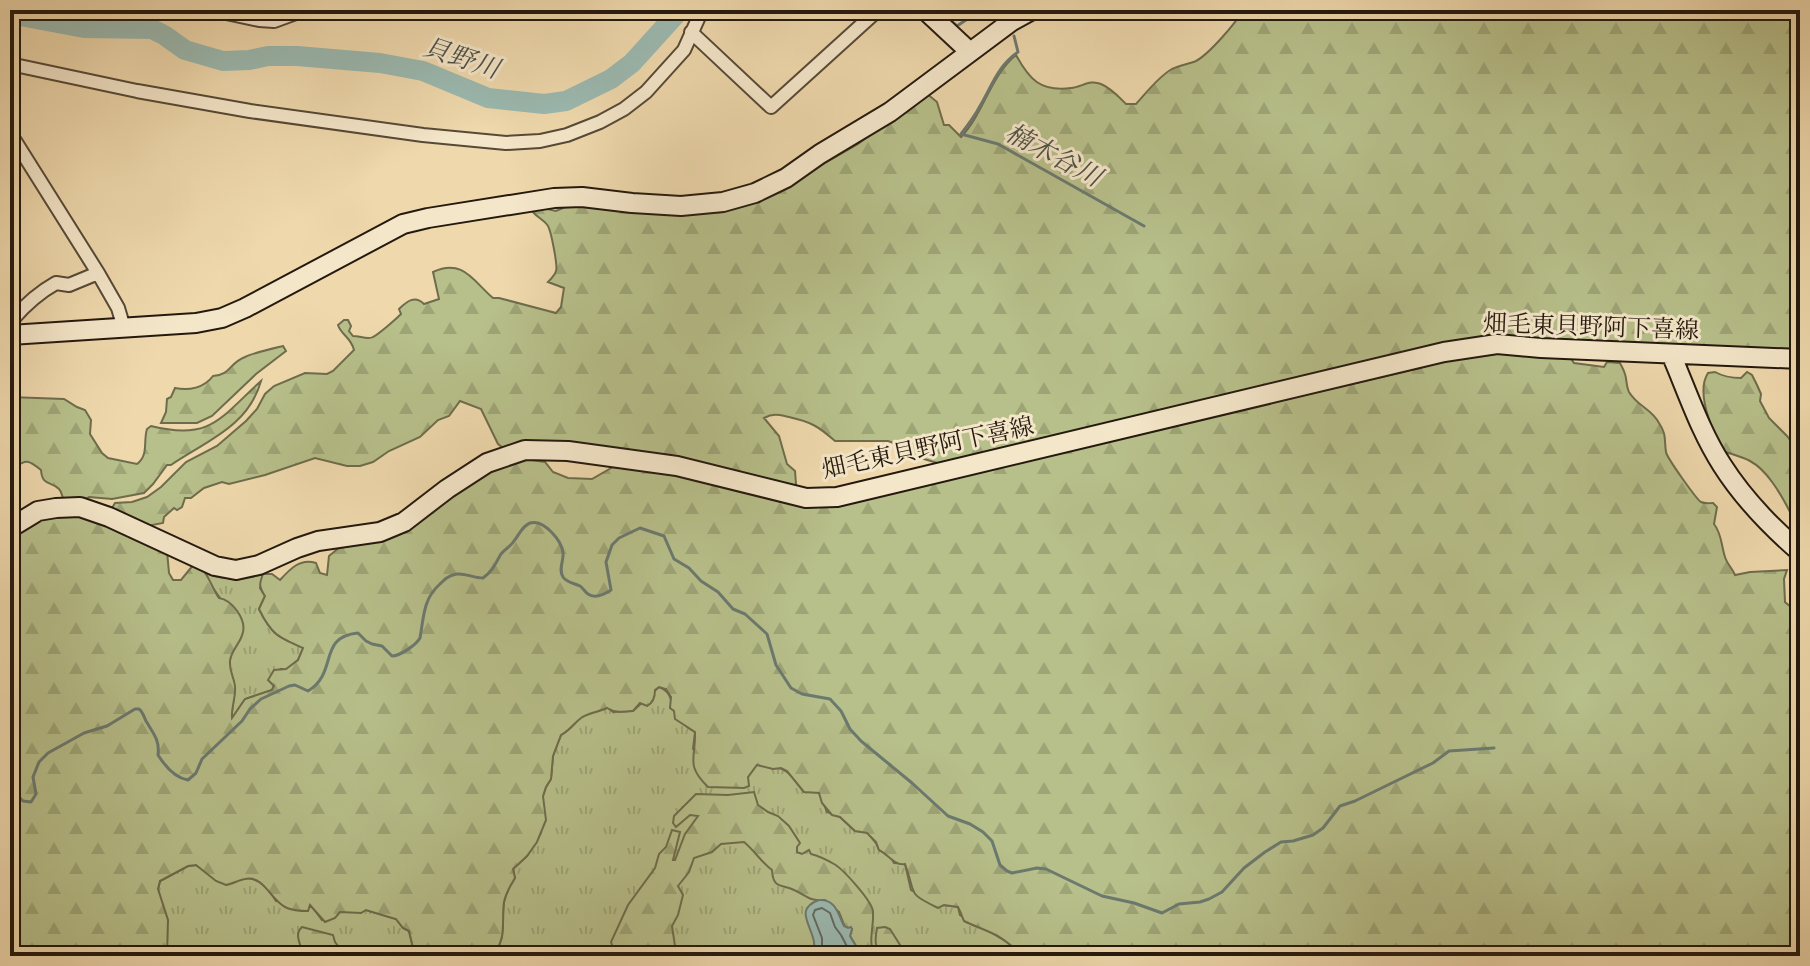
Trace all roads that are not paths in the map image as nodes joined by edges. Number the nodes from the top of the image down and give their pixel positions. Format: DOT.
graph roads {
  1 [pos="212,10"];
  2 [pos="304,10"];
  3 [pos="702,10"];
  4 [pos="878,10"];
  5 [pos="925,10"];
  6 [pos="1032,10"];
  7 [pos="691,32"];
  8 [pos="970,52"];
  9 [pos="10,64"];
  10 [pos="10,133"];
  11 [pos="98,273"];
  12 [pos="10,319"];
  13 [pos="124,328"];
  14 [pos="10,335"];
  15 [pos="1671,354"];
  16 [pos="1800,359"];
  17 [pos="10,528"];
  18 [pos="1800,552"];
  1 -- 2 [label="street"];
  3 -- 7 [label="street"];
  4 -- 7 [label="street"];
  5 -- 8 [label="main road"];
  6 -- 8 [label="main road"];
  7 -- 9 [label="street"];
  8 -- 13 [label="main road"];
  10 -- 11 [label="street"];
  11 -- 12 [label="street"];
  11 -- 13 [label="street"];
  13 -- 14 [label="main road"];
  15 -- 16 [label="main road, 畑毛東貝野阿下喜線"];
  15 -- 17 [label="main road, 畑毛東貝野阿下喜線"];
  15 -- 18 [label="main road"];
}
